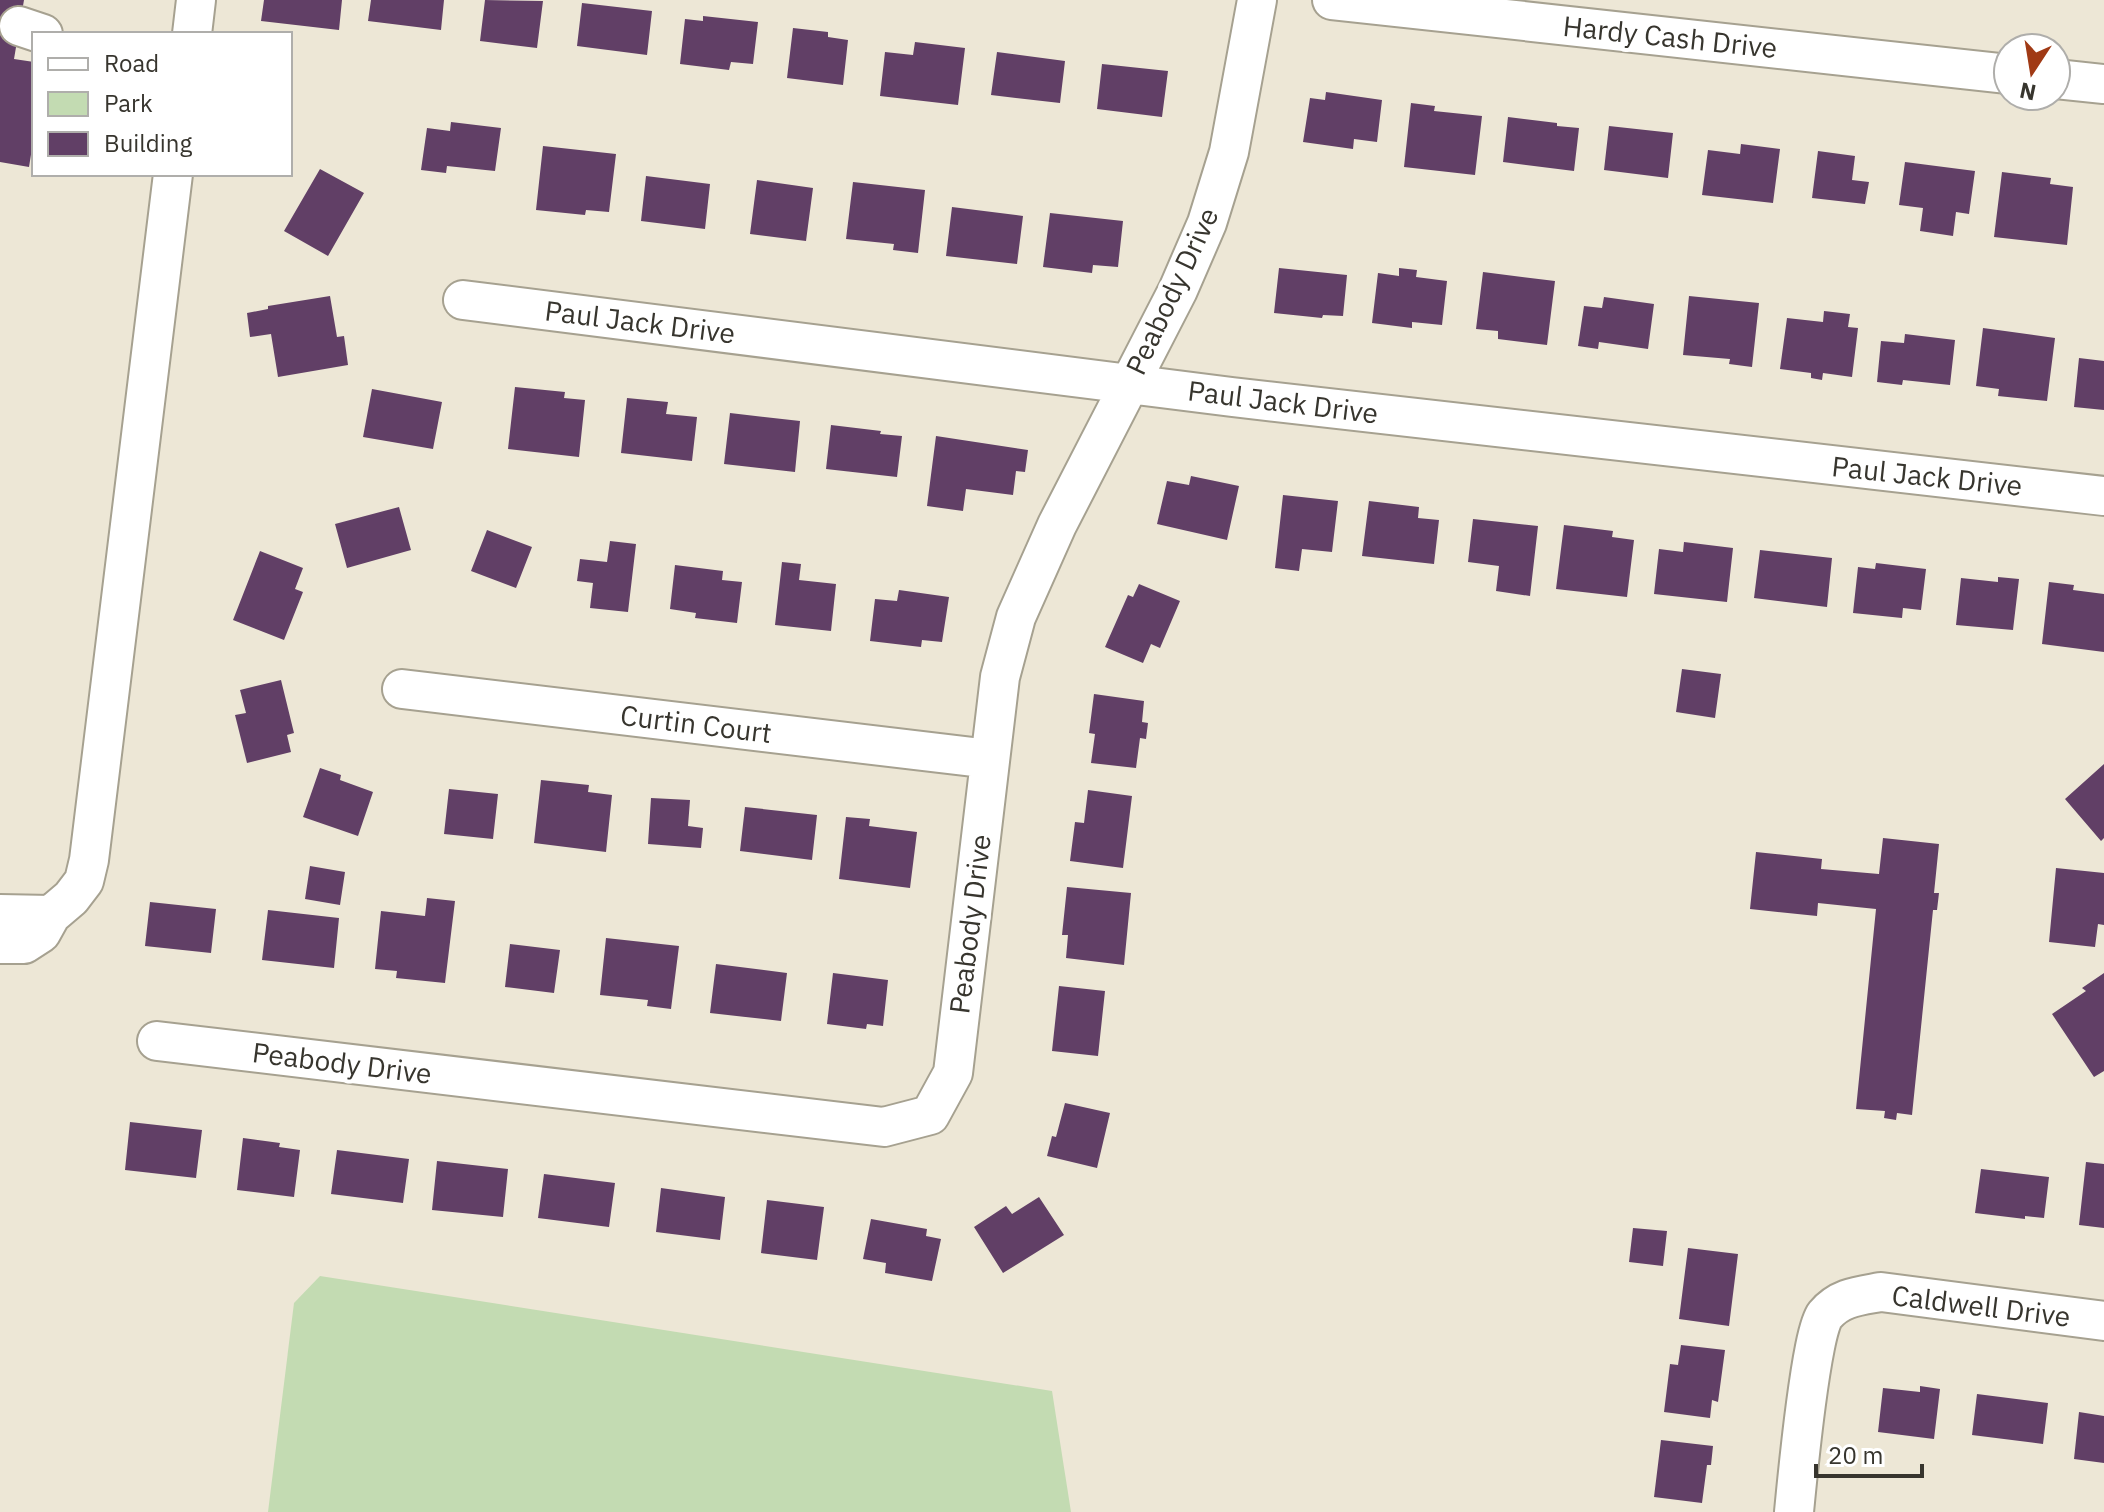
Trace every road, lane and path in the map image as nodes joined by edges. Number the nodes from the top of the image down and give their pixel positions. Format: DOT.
graph roads {
  1 [pos="196,0"];
  2 [pos="1257,0"];
  3 [pos="1332,0"];
  4 [pos="192,32"];
  5 [pos="1992,72"];
  6 [pos="2072,81"];
  7 [pos="2104,84"];
  8 [pos="173,176"];
  9 [pos="463,300"];
  10 [pos="1129,383"];
  11 [pos="2104,496"];
  12 [pos="402,689"];
  13 [pos="990,759"];
  14 [pos="0,914"];
  15 [pos="51,915"];
  16 [pos="0,944"];
  17 [pos="157,1041"];
  18 [pos="2104,1321"];
  19 [pos="1794,1512"];
  1 -- 4 [label="street"];
  2 -- 10 [label="street, Peabody Drive"];
  3 -- 5 [label="street, Hardy Cash Drive"];
  6 -- 7 [label="street"];
  8 -- 15 [label="street"];
  9 -- 10 [label="street, Paul Jack Drive"];
  10 -- 11 [label="street, Paul Jack Drive"];
  10 -- 13 [label="street, Peabody Drive"];
  12 -- 13 [label="street, Curtin Court"];
  13 -- 17 [label="street, Peabody Drive"];
  14 -- 15 [label="street"];
  15 -- 16 [label="street"];
  18 -- 19 [label="street, Caldwell Drive"];
}
